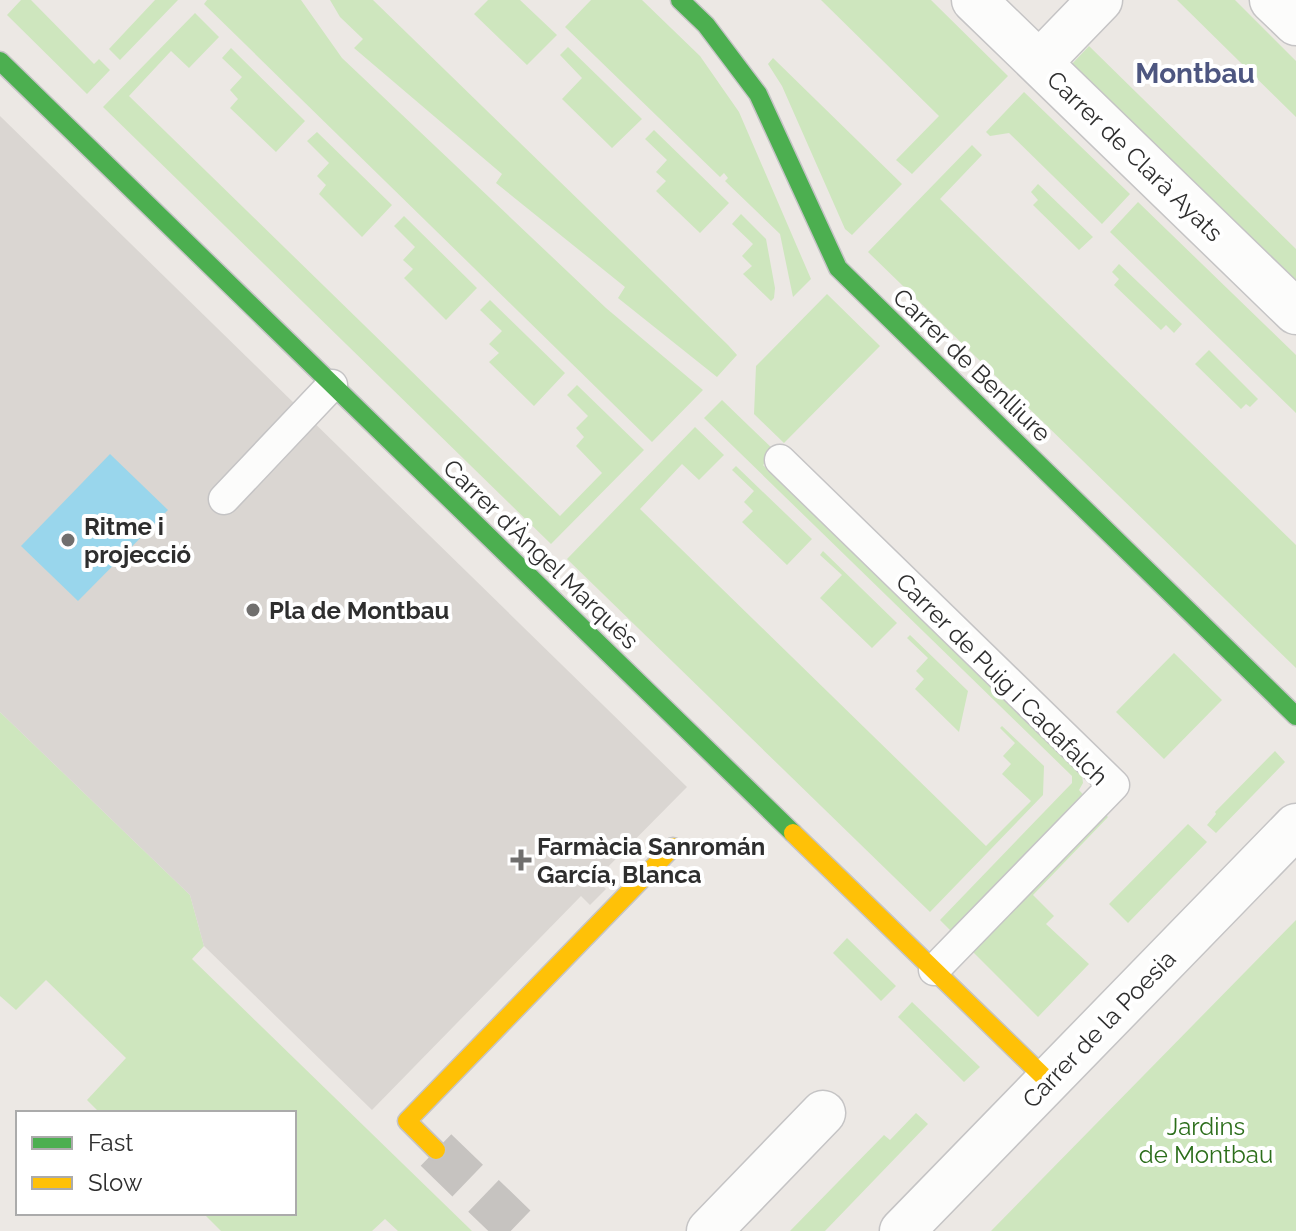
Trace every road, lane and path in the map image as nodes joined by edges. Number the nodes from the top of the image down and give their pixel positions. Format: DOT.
graph roads {
  1 [pos="680,0"];
  2 [pos="974,0"];
  3 [pos="1100,0"];
  4 [pos="1272,0"];
  5 [pos="1296,23"];
  6 [pos="0,61"];
  7 [pos="1039,63"];
  8 [pos="1296,312"];
  9 [pos="332,385"];
  10 [pos="780,460"];
  11 [pos="224,499"];
  12 [pos="1296,716"];
  13 [pos="1296,826"];
  14 [pos="673,847"];
  15 [pos="934,970"];
  16 [pos="1048,1081"];
  17 [pos="823,1113"];
  18 [pos="436,1150"];
  19 [pos="710,1230"];
  20 [pos="902,1231"];
  1 -- 12 [label="street, Carrer de Benlliure"];
  2 -- 7 [label="street, Carrer de Clarà Ayats"];
  3 -- 7 [label="street"];
  4 -- 5 [label="street"];
  6 -- 9 [label="street, Carrer d'Àngel Marquès"];
  7 -- 8 [label="street, Carrer de Clarà Ayats"];
  9 -- 11 [label="lane"];
  9 -- 15 [label="street, Carrer d'Àngel Marquès"];
  10 -- 15 [label="lane, Carrer de Puig i Cadafalch"];
  13 -- 16 [label="street, Carrer de la Poesia"];
  14 -- 18 [label="street"];
  15 -- 16 [label="street, Carrer d'Àngel Marquès"];
  16 -- 20 [label="street, Carrer de la Poesia"];
  17 -- 19 [label="street"];
}
